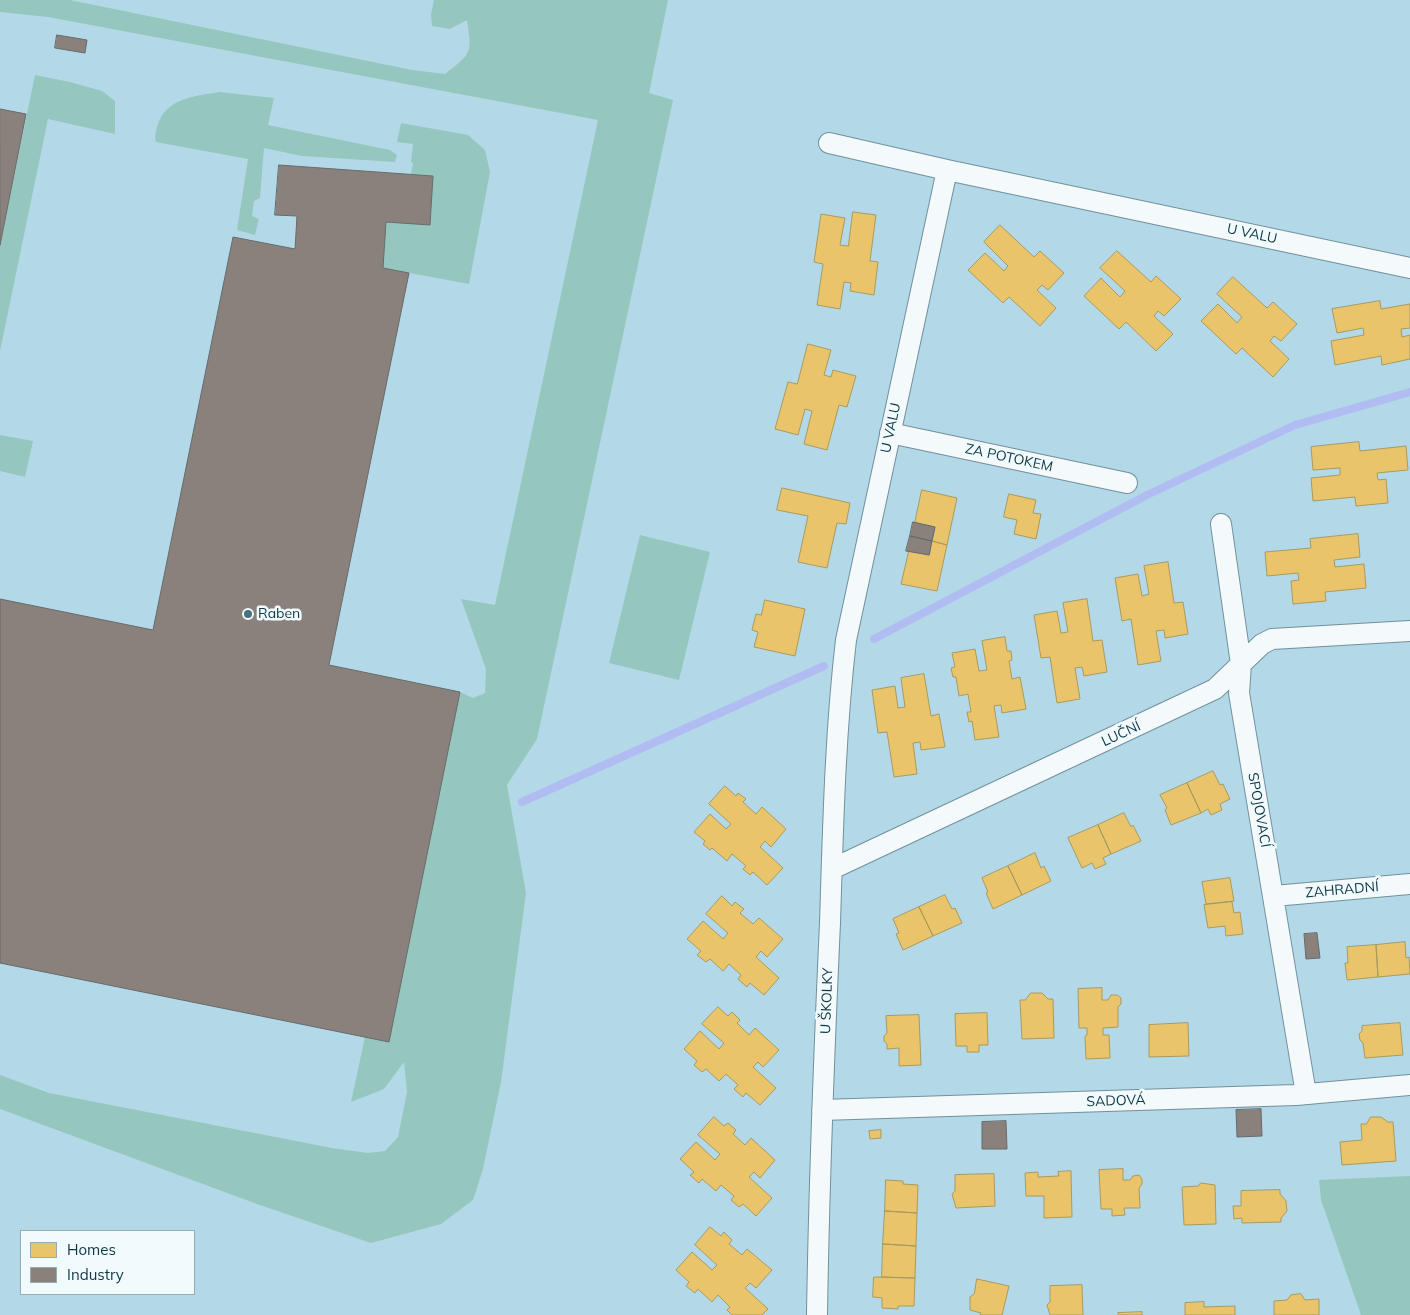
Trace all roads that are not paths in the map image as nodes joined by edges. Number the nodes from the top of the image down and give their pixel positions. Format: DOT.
graph roads {
  1 [pos="829,143"];
  2 [pos="946,170"];
  3 [pos="1410,268"];
  4 [pos="890,433"];
  5 [pos="1127,483"];
  6 [pos="1221,524"];
  7 [pos="1410,631"];
  8 [pos="1241,664"];
  9 [pos="841,686"];
  10 [pos="832,870"];
  11 [pos="1410,884"];
  12 [pos="1274,896"];
  13 [pos="1410,1085"];
  14 [pos="1306,1094"];
  15 [pos="822,1110"];
  16 [pos="817,1315"];
  1 -- 2 [label="street, U VALU"];
  2 -- 3 [label="street, U VALU"];
  2 -- 4 [label="street, U VALU"];
  4 -- 5 [label="street, ZA POTOKEM"];
  4 -- 9 [label="street, U VALU"];
  6 -- 8 [label="street, SPOJOVACÍ"];
  7 -- 8 [label="street, LUČNÍ"];
  8 -- 10 [label="street, LUČNÍ"];
  8 -- 12 [label="street, SPOJOVACÍ"];
  9 -- 10 [label="street, U ŠKOLKY"];
  10 -- 15 [label="street, U ŠKOLKY"];
  11 -- 12 [label="street, ZAHRADNÍ"];
  12 -- 14 [label="street, SPOJOVACÍ"];
  13 -- 14 [label="street, SADOVÁ"];
  14 -- 15 [label="street, SADOVÁ"];
  15 -- 16 [label="street, U ŠKOLKY"];
}
